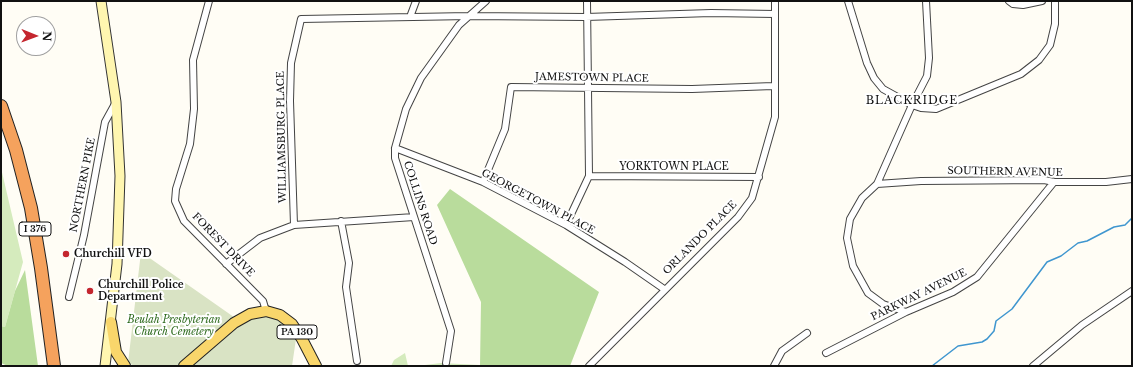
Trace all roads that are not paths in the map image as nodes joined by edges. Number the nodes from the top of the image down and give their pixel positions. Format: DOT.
graph roads {
  1 [pos="101,1"];
  2 [pos="209,1"];
  3 [pos="416,1"];
  4 [pos="486,1"];
  5 [pos="587,1"];
  6 [pos="775,1"];
  7 [pos="848,1"];
  8 [pos="926,1"];
  9 [pos="1009,1"];
  10 [pos="1042,1"];
  11 [pos="1055,1"];
  12 [pos="775,14"];
  13 [pos="469,16"];
  14 [pos="410,17"];
  15 [pos="586,17"];
  16 [pos="773,86"];
  17 [pos="587,87"];
  18 [pos="116,102"];
  19 [pos="912,104"];
  20 [pos="1,106"];
  21 [pos="1,127"];
  22 [pos="395,148"];
  23 [pos="589,176"];
  24 [pos="759,177"];
  25 [pos="1132,179"];
  26 [pos="483,182"];
  27 [pos="1054,182"];
  28 [pos="877,184"];
  29 [pos="414,217"];
  30 [pos="341,221"];
  31 [pos="294,225"];
  32 [pos="566,225"];
  33 [pos="226,264"];
  34 [pos="664,289"];
  35 [pos="1132,291"];
  36 [pos="69,297"];
  37 [pos="266,311"];
  38 [pos="906,312"];
  39 [pos="111,322"];
  40 [pos="807,333"];
  41 [pos="826,353"];
  42 [pos="49,361"];
  43 [pos="357,361"];
  44 [pos="446,363"];
  45 [pos="105,366"];
  46 [pos="125,366"];
  47 [pos="184,366"];
  48 [pos="316,366"];
  49 [pos="589,366"];
  50 [pos="774,366"];
  51 [pos="1033,366"];
  1 -- 18 [label="main road"];
  2 -- 33 [label="street, FOREST DRIVE"];
  3 -- 14 [label="street"];
  4 -- 13 [label="street, COLLINS ROAD"];
  5 -- 15 [label="street"];
  6 -- 12 [label="street, ORLANDO PLACE"];
  7 -- 19 [label="street"];
  8 -- 19 [label="street"];
  9 -- 10 [label="street"];
  11 -- 19 [label="street"];
  12 -- 15 [label="street, WILLIAMSBURG PLACE"];
  12 -- 16 [label="street, ORLANDO PLACE"];
  13 -- 14 [label="street, WILLIAMSBURG PLACE"];
  13 -- 15 [label="street, WILLIAMSBURG PLACE"];
  13 -- 22 [label="street, COLLINS ROAD"];
  14 -- 31 [label="street, WILLIAMSBURG PLACE"];
  15 -- 17 [label="street"];
  16 -- 17 [label="street, JAMESTOWN PLACE"];
  16 -- 24 [label="street, ORLANDO PLACE"];
  17 -- 23 [label="street"];
  17 -- 26 [label="street, JAMESTOWN PLACE"];
  18 -- 36 [label="street, NORTHERN PIKE"];
  18 -- 39 [label="main road"];
  19 -- 28 [label="street"];
  20 -- 42 [label="highway, I 376"];
  21 -- 42 [label="highway, I 376"];
  22 -- 26 [label="street, GEORGETOWN PLACE"];
  22 -- 29 [label="street, COLLINS ROAD"];
  23 -- 24 [label="street, YORKTOWN PLACE"];
  23 -- 32 [label="street"];
  24 -- 34 [label="street, ORLANDO PLACE"];
  25 -- 27 [label="street, SOUTHERN AVENUE"];
  26 -- 32 [label="street, GEORGETOWN PLACE"];
  27 -- 28 [label="street, SOUTHERN AVENUE"];
  27 -- 38 [label="street, PARKWAY AVENUE"];
  28 -- 38 [label="street"];
  29 -- 30 [label="street"];
  29 -- 44 [label="street, COLLINS ROAD"];
  30 -- 31 [label="street"];
  30 -- 43 [label="street"];
  31 -- 33 [label="street"];
  32 -- 34 [label="street, GEORGETOWN PLACE"];
  33 -- 37 [label="street, FOREST DRIVE"];
  34 -- 49 [label="street, ORLANDO PLACE"];
  35 -- 51 [label="street"];
  37 -- 47 [label="main road"];
  37 -- 48 [label="main road, PA 130"];
  38 -- 41 [label="street, PARKWAY AVENUE"];
  39 -- 45 [label="main road"];
  39 -- 46 [label="main road"];
  40 -- 50 [label="street"];
}
